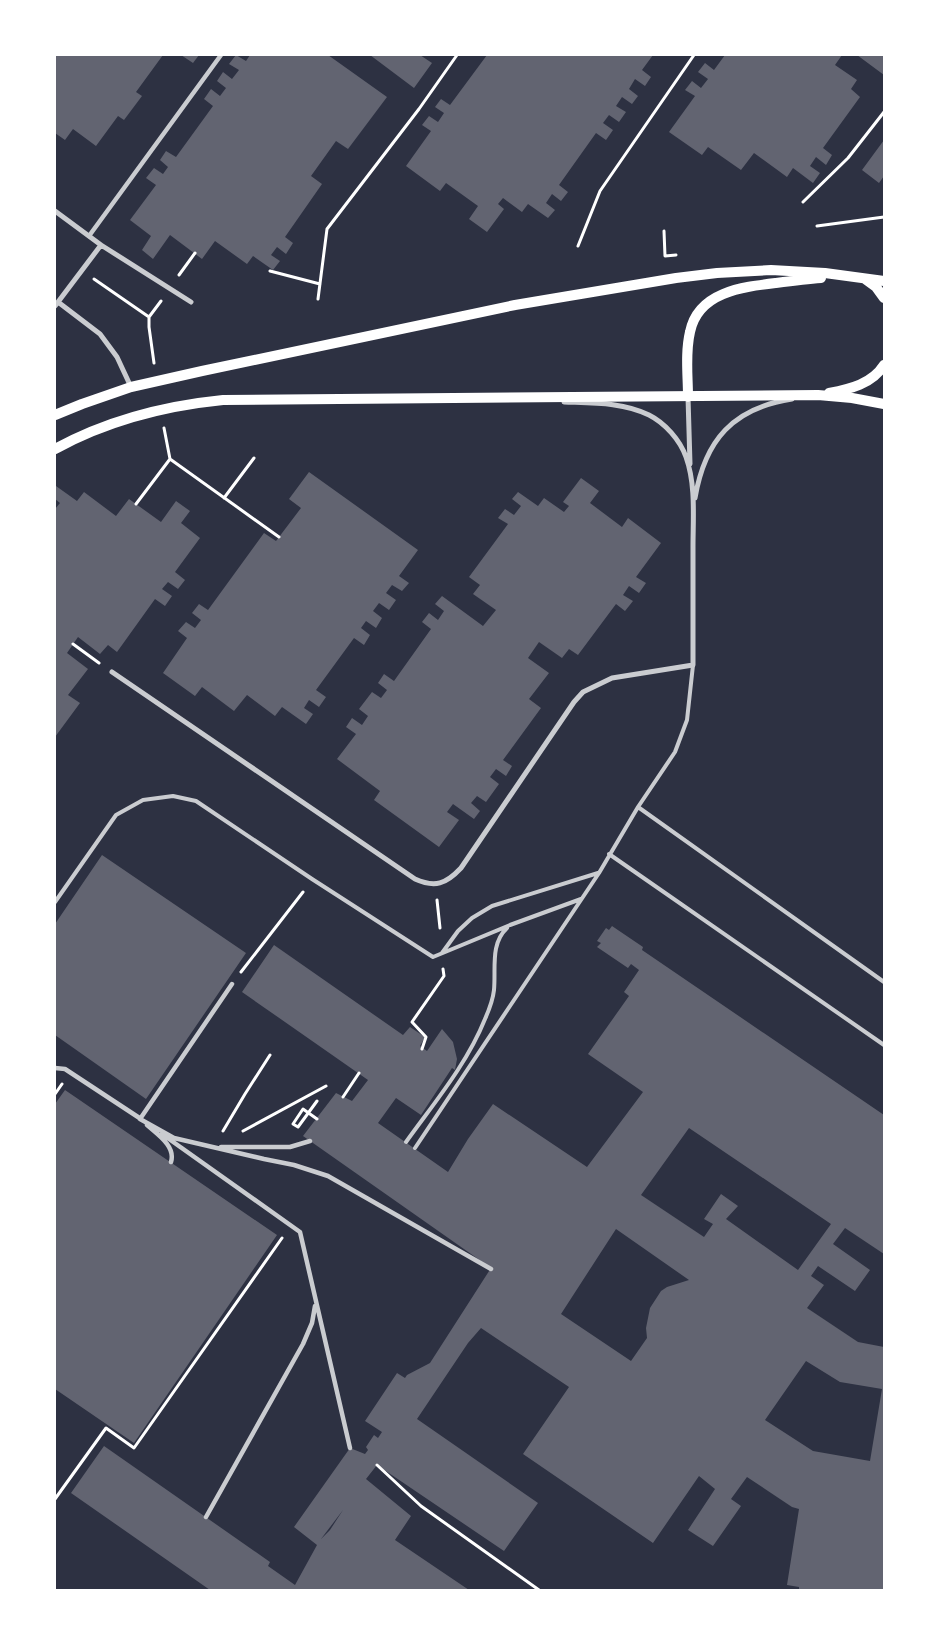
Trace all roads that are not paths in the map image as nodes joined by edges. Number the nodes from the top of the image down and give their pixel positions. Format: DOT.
graph roads {
  1 [pos="221,55"];
  2 [pos="55,211"];
  3 [pos="89,236"];
  4 [pos="101,245"];
  5 [pos="863,278"];
  6 [pos="884,281"];
  7 [pos="884,298"];
  8 [pos="190,302"];
  9 [pos="57,304"];
  10 [pos="884,365"];
  11 [pos="131,388"];
  12 [pos="818,395"];
  13 [pos="688,397"];
  14 [pos="479,398"];
  15 [pos="884,404"];
  16 [pos="55,415"];
  17 [pos="55,449"];
  18 [pos="691,472"];
  19 [pos="693,506"];
  20 [pos="693,665"];
  21 [pos="112,672"];
  22 [pos="638,807"];
  23 [pos="609,854"];
  24 [pos="599,873"];
  25 [pos="581,899"];
  26 [pos="55,902"];
  27 [pos="510,925"];
  28 [pos="442,953"];
  29 [pos="884,982"];
  30 [pos="232,984"];
  31 [pos="884,1045"];
  32 [pos="55,1068"];
  33 [pos="140,1119"];
  34 [pos="310,1141"];
  35 [pos="406,1142"];
  36 [pos="215,1147"];
  37 [pos="415,1148"];
  38 [pos="171,1162"];
  39 [pos="491,1269"];
  40 [pos="315,1299"];
  41 [pos="350,1448"];
  42 [pos="206,1517"];
  1 -- 3 [label="street"];
  2 -- 3 [label="street"];
  3 -- 4 [label="street"];
  4 -- 8 [label="street"];
  4 -- 9 [label="street"];
  5 -- 6 [label="main road"];
  5 -- 7 [label="main road"];
  5 -- 11 [label="main road"];
  5 -- 13 [label="main road"];
  9 -- 11 [label="street"];
  10 -- 12 [label="main road"];
  11 -- 16 [label="main road"];
  12 -- 13 [label="main road"];
  12 -- 15 [label="main road"];
  12 -- 19 [label="street"];
  13 -- 14 [label="main road"];
  13 -- 18 [label="street"];
  14 -- 17 [label="main road"];
  14 -- 18 [label="street"];
  18 -- 19 [label="street"];
  19 -- 20 [label="street"];
  20 -- 21 [label="street"];
  20 -- 22 [label="lane"];
  22 -- 23 [label="lane"];
  22 -- 29 [label="lane"];
  23 -- 24 [label="lane"];
  23 -- 31 [label="lane"];
  24 -- 25 [label="lane"];
  24 -- 28 [label="lane"];
  25 -- 27 [label="lane"];
  25 -- 37 [label="lane"];
  26 -- 28 [label="lane"];
  27 -- 28 [label="lane"];
  27 -- 35 [label="lane"];
  30 -- 33 [label="street"];
  32 -- 33 [label="street"];
  33 -- 36 [label="street"];
  33 -- 38 [label="street"];
  33 -- 40 [label="street"];
  34 -- 36 [label="street"];
  36 -- 39 [label="street"];
  40 -- 41 [label="street"];
  40 -- 42 [label="street"];
}
